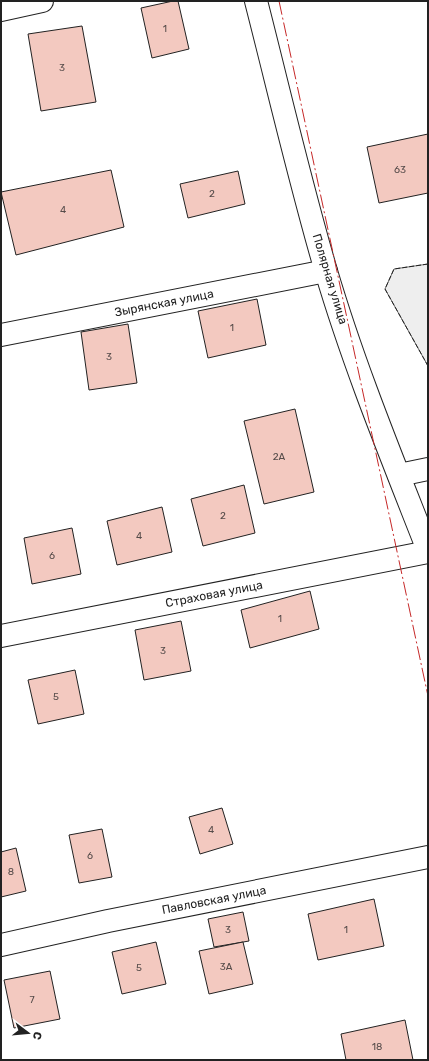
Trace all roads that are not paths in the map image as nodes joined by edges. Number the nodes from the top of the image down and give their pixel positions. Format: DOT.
graph roads {
  1 [pos="42,1"];
  2 [pos="256,1"];
  3 [pos="1,10"];
  4 [pos="326,270"];
  5 [pos="1,335"];
  6 [pos="428,469"];
  7 [pos="399,476"];
  8 [pos="428,551"];
  9 [pos="1,636"];
  10 [pos="428,857"];
  11 [pos="1,945"];
  1 -- 3 [label="street"];
  2 -- 4 [label="street, Полярная улица"];
  4 -- 5 [label="street, Зырянская улица"];
  4 -- 7 [label="street, Полярная улица"];
  6 -- 7 [label="street"];
  7 -- 8 [label="street, Полярная улица"];
  8 -- 9 [label="street, Страховая улица"];
  10 -- 11 [label="street, Павловская улица"];
}
